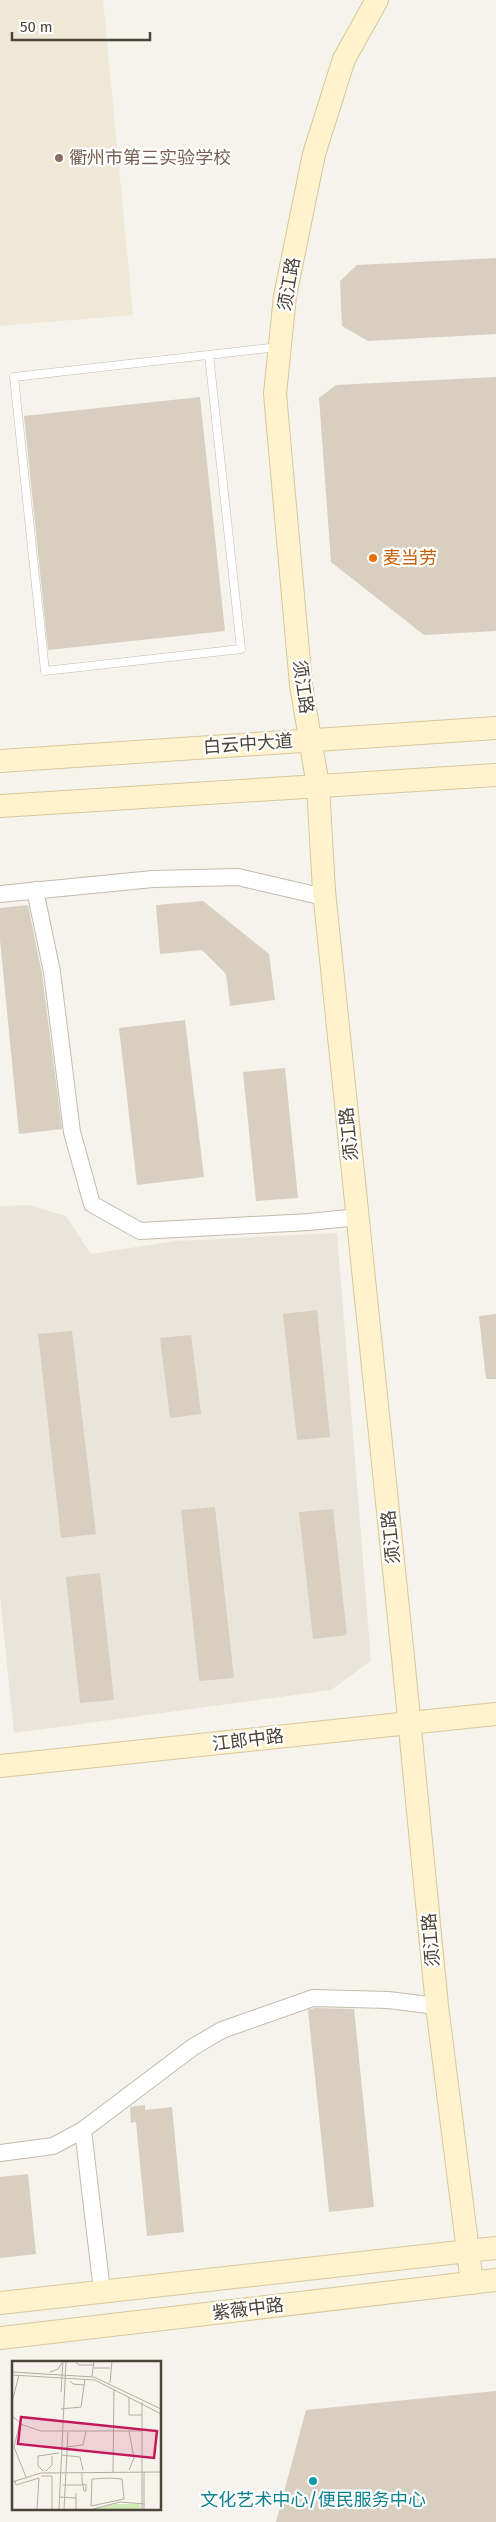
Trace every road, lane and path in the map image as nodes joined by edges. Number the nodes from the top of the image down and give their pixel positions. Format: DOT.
graph roads {
  1 [pos="377,0"];
  2 [pos="280,347"];
  3 [pos="208,355"];
  4 [pos="496,728"];
  5 [pos="311,740"];
  6 [pos="0,761"];
  7 [pos="496,775"];
  8 [pos="318,786"];
  9 [pos="0,806"];
  10 [pos="35,890"];
  11 [pos="0,894"];
  12 [pos="324,897"];
  13 [pos="358,1217"];
  14 [pos="496,1714"];
  15 [pos="410,1721"];
  16 [pos="0,1766"];
  17 [pos="437,2006"];
  18 [pos="83,2130"];
  19 [pos="0,2153"];
  20 [pos="496,2248"];
  21 [pos="468,2251"];
  22 [pos="496,2280"];
  23 [pos="472,2283"];
  24 [pos="102,2291"];
  25 [pos="0,2303"];
  26 [pos="0,2338"];
  1 -- 2 [label="street, 须江路"];
  2 -- 3 [label="lane"];
  2 -- 5 [label="street, 须江路"];
  3 -- 3 [label="lane"];
  4 -- 5 [label="street, 白云中大道"];
  5 -- 6 [label="street, 白云中大道"];
  5 -- 8 [label="street, 须江路"];
  7 -- 8 [label="street"];
  8 -- 9 [label="street"];
  8 -- 12 [label="street, 须江路"];
  10 -- 11 [label="street"];
  10 -- 12 [label="street"];
  10 -- 13 [label="street"];
  12 -- 13 [label="street, 须江路"];
  13 -- 15 [label="street, 须江路"];
  14 -- 15 [label="street, 江郎中路"];
  15 -- 16 [label="street, 江郎中路"];
  15 -- 17 [label="street, 须江路"];
  17 -- 18 [label="street"];
  17 -- 21 [label="street, 须江路"];
  18 -- 19 [label="street"];
  18 -- 24 [label="street"];
  20 -- 21 [label="street, 紫薇中路"];
  21 -- 23 [label="street, 须江路"];
  21 -- 24 [label="street, 紫薇中路"];
  22 -- 23 [label="street, 紫薇中路"];
  23 -- 26 [label="street, 紫薇中路"];
  24 -- 25 [label="street, 紫薇中路"];
}
